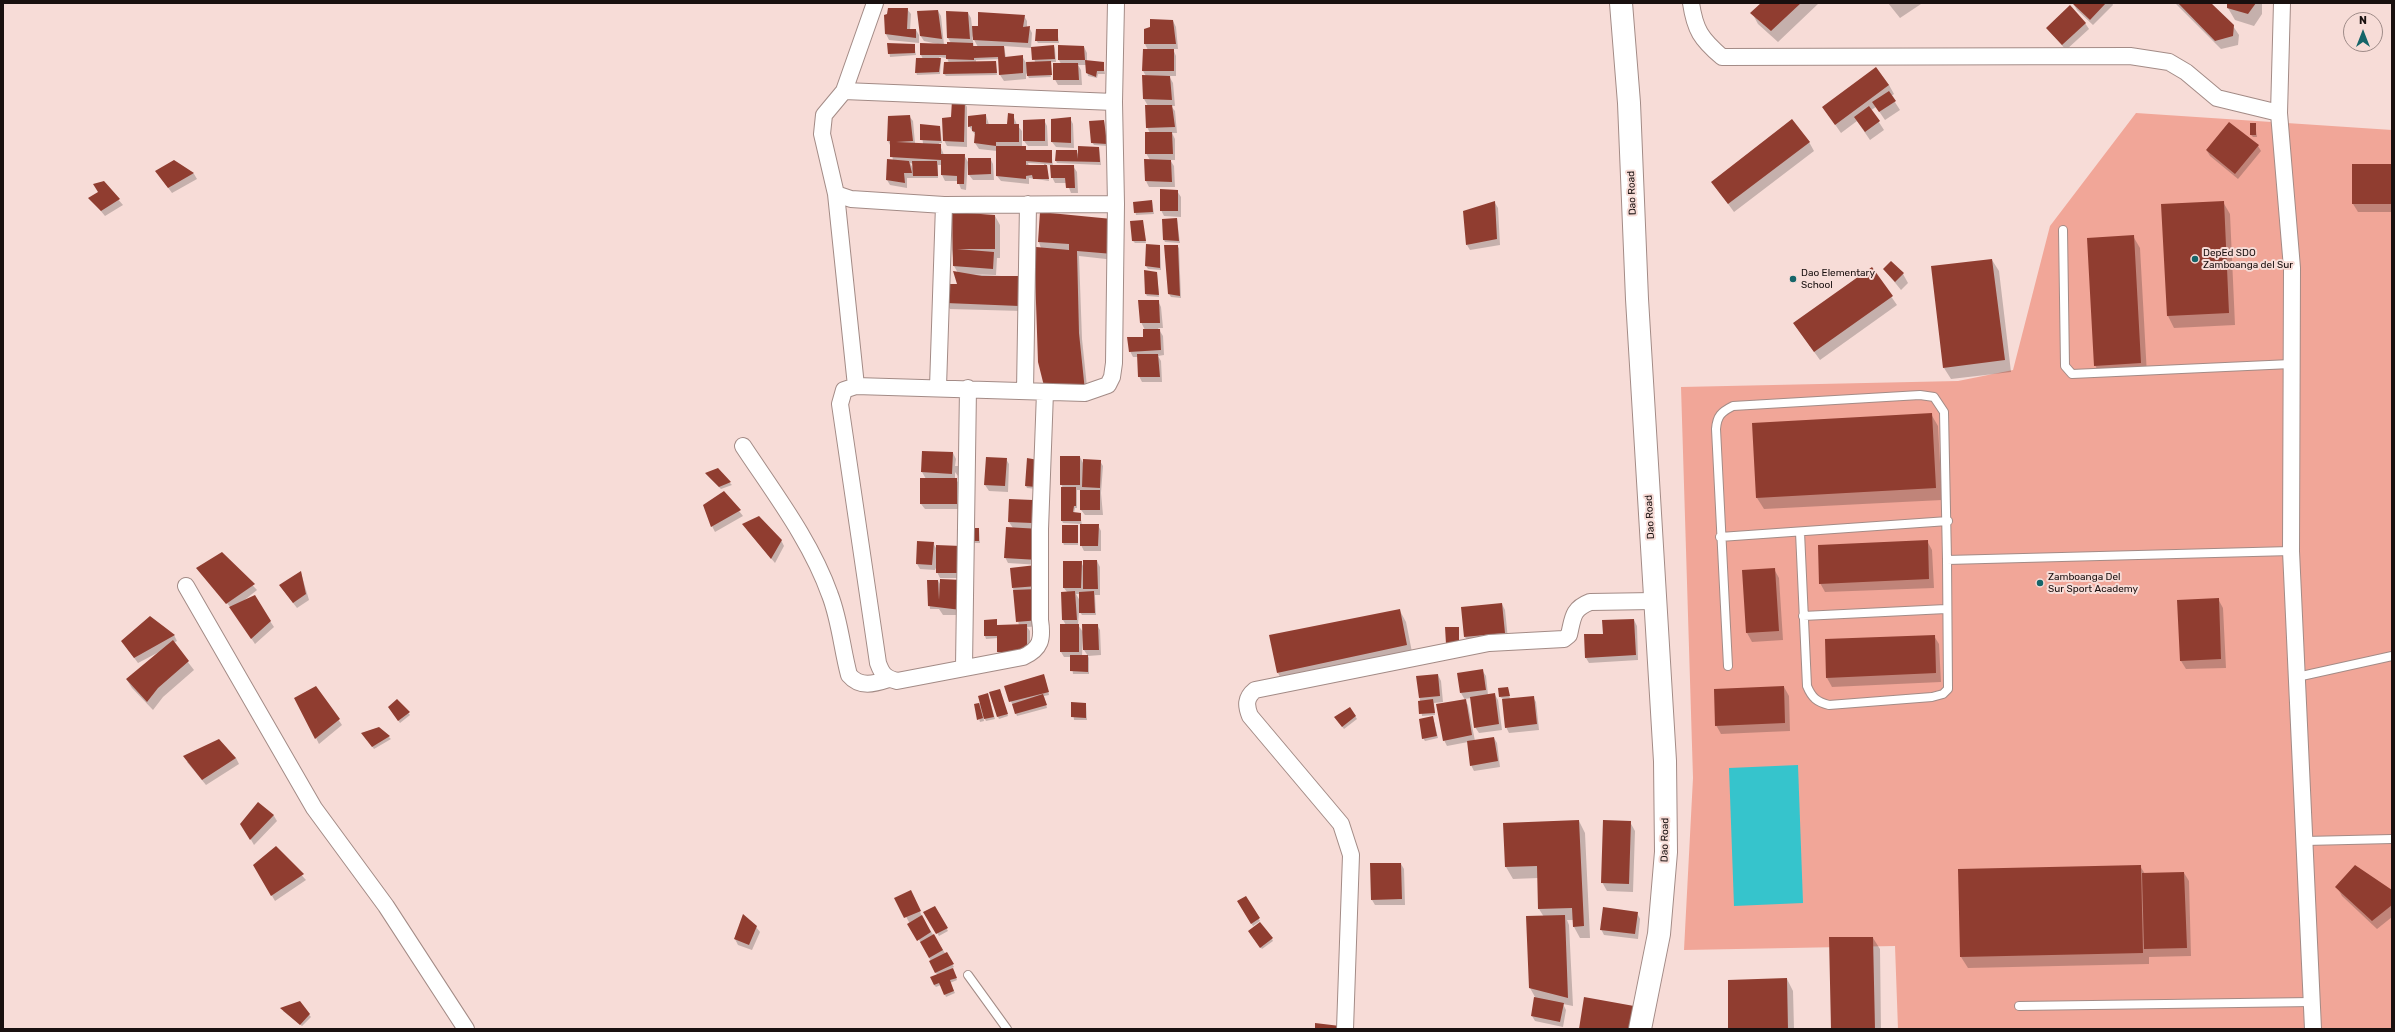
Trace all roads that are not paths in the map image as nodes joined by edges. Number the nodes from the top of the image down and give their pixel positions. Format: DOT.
graph roads {
  1 [pos="876,3"];
  2 [pos="1116,3"];
  3 [pos="1621,3"];
  4 [pos="1691,3"];
  5 [pos="2282,3"];
  6 [pos="844,91"];
  7 [pos="1114,102"];
  8 [pos="2279,113"];
  9 [pos="836,194"];
  10 [pos="1028,204"];
  11 [pos="1116,204"];
  12 [pos="944,205"];
  13 [pos="2063,230"];
  14 [pos="2291,364"];
  15 [pos="856,386"];
  16 [pos="938,388"];
  17 [pos="968,388"];
  18 [pos="1025,391"];
  19 [pos="1045,392"];
  20 [pos="743,446"];
  21 [pos="1948,521"];
  22 [pos="1800,532"];
  23 [pos="1720,537"];
  24 [pos="2291,551"];
  25 [pos="1947,560"];
  26 [pos="186,586"];
  27 [pos="1654,601"];
  28 [pos="1946,608"];
  29 [pos="1803,616"];
  30 [pos="2392,656"];
  31 [pos="964,666"];
  32 [pos="1728,666"];
  33 [pos="2297,677"];
  34 [pos="889,679"];
  35 [pos="2392,838"];
  36 [pos="2305,841"];
  37 [pos="968,975"];
  38 [pos="2312,1002"];
  39 [pos="2019,1006"];
  40 [pos="466,1029"];
  41 [pos="1007,1029"];
  42 [pos="1345,1029"];
  43 [pos="1640,1029"];
  44 [pos="2313,1029"];
  1 -- 6 [label="street"];
  2 -- 7 [label="street"];
  3 -- 27 [label="street, Dao Road"];
  4 -- 8 [label="street"];
  5 -- 8 [label="street"];
  6 -- 7 [label="street"];
  6 -- 9 [label="street"];
  7 -- 11 [label="street"];
  8 -- 14 [label="street"];
  9 -- 12 [label="street"];
  9 -- 15 [label="street"];
  10 -- 11 [label="street"];
  10 -- 12 [label="street"];
  10 -- 18 [label="street"];
  11 -- 19 [label="street"];
  12 -- 16 [label="street"];
  13 -- 14 [label="lane"];
  14 -- 24 [label="street"];
  15 -- 16 [label="street"];
  15 -- 34 [label="street"];
  16 -- 17 [label="street"];
  17 -- 18 [label="street"];
  17 -- 31 [label="street"];
  18 -- 19 [label="street"];
  19 -- 31 [label="street"];
  20 -- 34 [label="street"];
  21 -- 22 [label="lane"];
  21 -- 23 [label="lane"];
  21 -- 25 [label="lane"];
  22 -- 23 [label="lane"];
  22 -- 29 [label="lane"];
  23 -- 32 [label="lane"];
  24 -- 25 [label="lane"];
  24 -- 33 [label="street"];
  25 -- 28 [label="lane"];
  26 -- 40 [label="street"];
  27 -- 42 [label="street"];
  27 -- 43 [label="street, Dao Road"];
  28 -- 29 [label="lane"];
  28 -- 29 [label="lane"];
  30 -- 33 [label="lane"];
  31 -- 34 [label="street"];
  33 -- 36 [label="street"];
  35 -- 36 [label="lane"];
  36 -- 38 [label="street"];
  37 -- 41 [label="lane"];
  38 -- 39 [label="lane"];
  38 -- 44 [label="street"];
}
